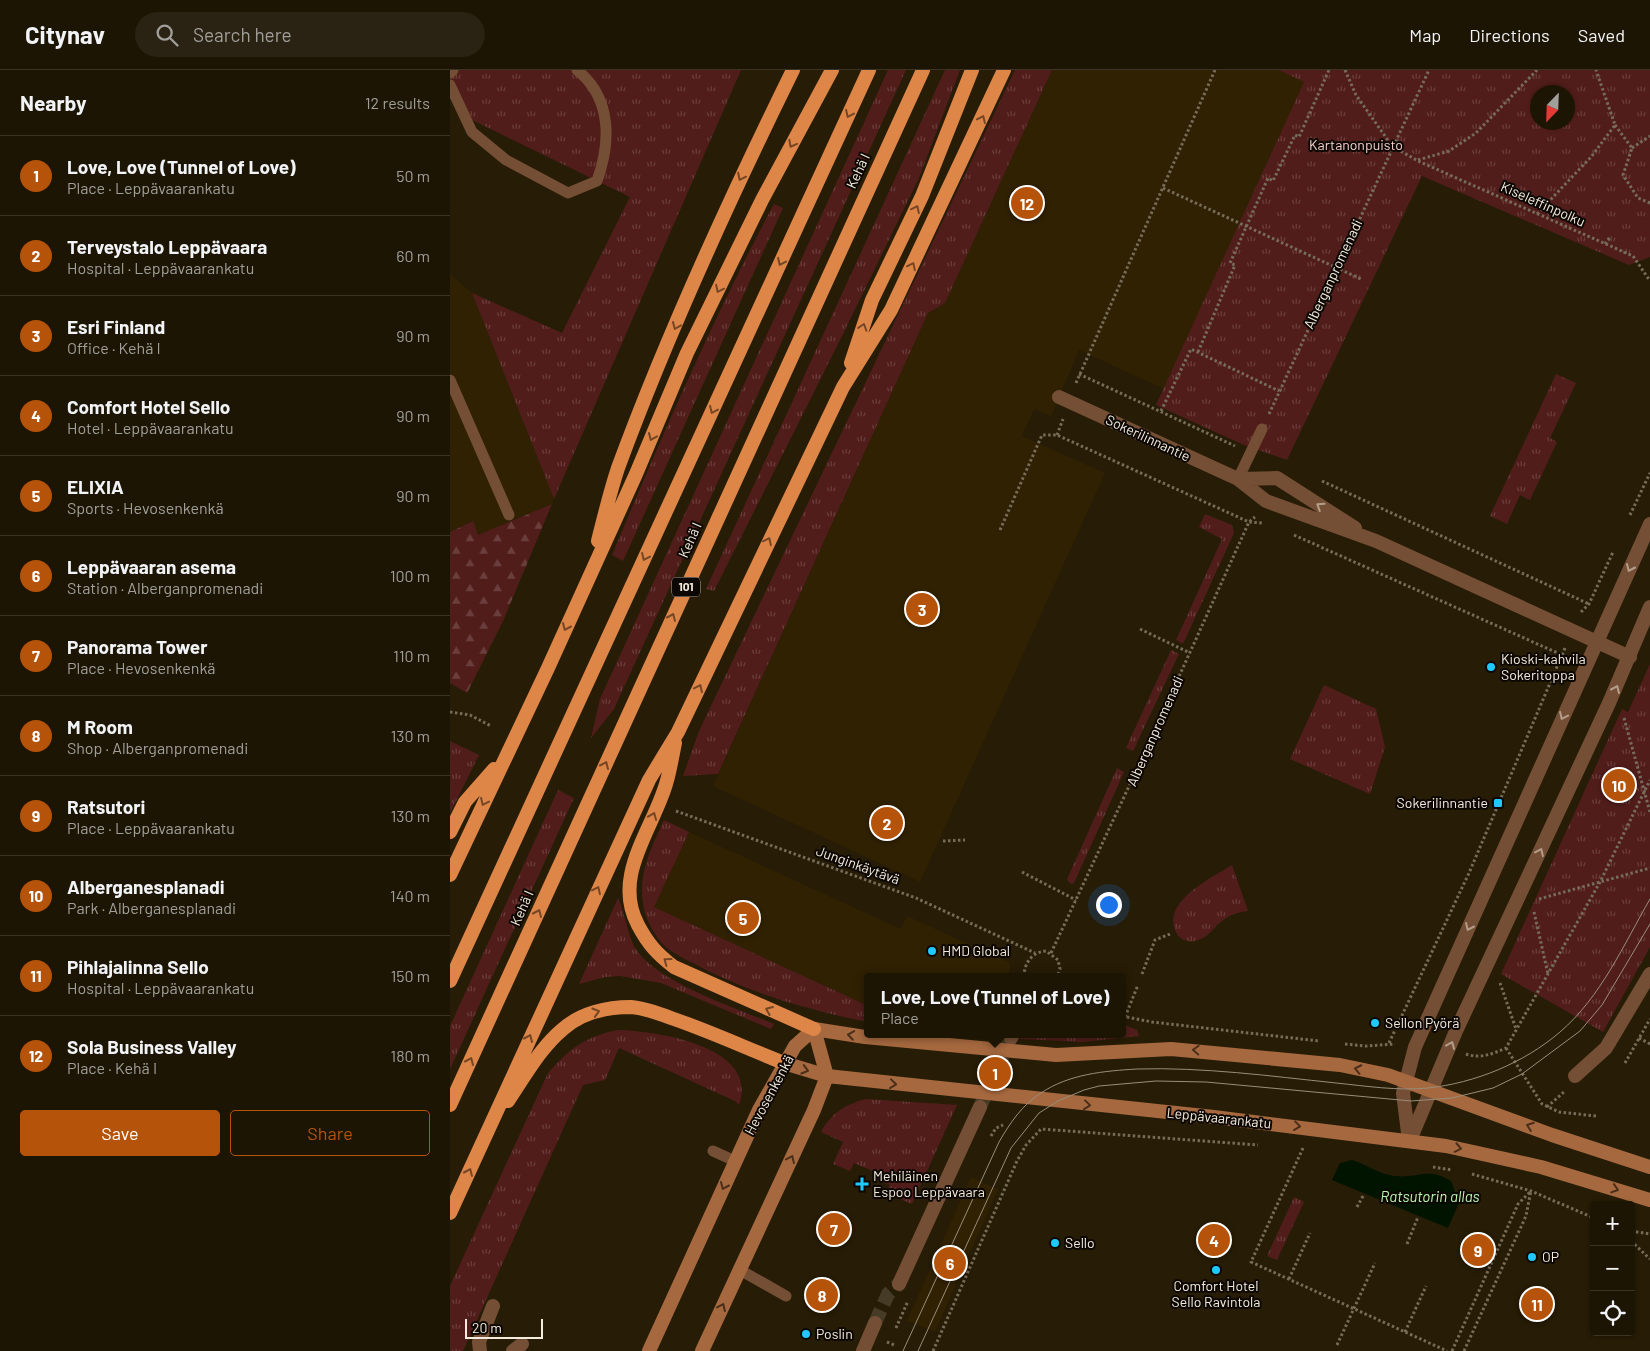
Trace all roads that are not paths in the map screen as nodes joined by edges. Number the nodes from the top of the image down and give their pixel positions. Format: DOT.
graph roads {
  1 [pos="454,70"];
  2 [pos="577,70"];
  3 [pos="793,70"];
  4 [pos="832,70"];
  5 [pos="869,70"];
  6 [pos="923,70"];
  7 [pos="972,70"];
  8 [pos="1004,70"];
  9 [pos="450,73"];
  10 [pos="450,85"];
  11 [pos="450,380"];
  12 [pos="843,388"];
  13 [pos="1065,400"];
  14 [pos="1262,429"];
  15 [pos="1238,478"];
  16 [pos="509,515"];
  17 [pos="1650,524"];
  18 [pos="1376,542"];
  19 [pos="586,582"];
  20 [pos="1650,607"];
  21 [pos="1597,642"];
  22 [pos="1630,657"];
  23 [pos="678,732"];
  24 [pos="505,757"];
  25 [pos="450,832"];
  26 [pos="450,875"];
  27 [pos="1650,974"];
  28 [pos="450,981"];
  29 [pos="814,1029"];
  30 [pos="864,1037"];
  31 [pos="876,1038"];
  32 [pos="784,1063"];
  33 [pos="827,1076"];
  34 [pos="1576,1076"];
  35 [pos="1405,1081"];
  36 [pos="1431,1090"];
  37 [pos="450,1105"];
  38 [pos="980,1108"];
  39 [pos="487,1130"];
  40 [pos="1409,1141"];
  41 [pos="713,1151"];
  42 [pos="736,1161"];
  43 [pos="1650,1167"];
  44 [pos="1650,1200"];
  45 [pos="450,1213"];
  46 [pos="740,1270"];
  47 [pos="899,1284"];
  48 [pos="786,1296"];
  49 [pos="493,1306"];
  50 [pos="875,1323"];
  51 [pos="480,1351"];
  52 [pos="513,1351"];
  53 [pos="520,1351"];
  54 [pos="649,1351"];
  55 [pos="702,1351"];
  56 [pos="863,1351"];
  1 -- 9 [label="lane"];
  2 -- 10 [label="lane"];
  3 -- 19 [label="highway, one-way"];
  4 -- 19 [label="highway, one-way"];
  5 -- 28 [label="highway, one-way"];
  37 -- 6 [label="highway, Kehä I / 101, one-way"];
  12 -- 7 [label="highway, one-way"];
  12 -- 8 [label="highway, one-way"];
  11 -- 16 [label="lane"];
  23 -- 12 [label="highway, one-way"];
  13 -- 15 [label="street, Sokerilinnantie"];
  14 -- 15 [label="lane"];
  15 -- 18 [label="street, Sokerilinnantie"];
  18 -- 15 [label="street, Sokerilinnantie, one-way"];
  17 -- 21 [label="street, one-way"];
  18 -- 21 [label="street, Sokerilinnantie"];
  19 -- 24 [label="highway, one-way"];
  20 -- 22 [label="street"];
  21 -- 22 [label="street, Sokerilinnantie"];
  21 -- 35 [label="street, one-way"];
  36 -- 22 [label="street, one-way"];
  29 -- 23 [label="highway, one-way"];
  39 -- 23 [label="highway, one-way"];
  24 -- 25 [label="highway"];
  24 -- 26 [label="highway, one-way"];
  27 -- 34 [label="street"];
  30 -- 29 [label="main road, one-way"];
  29 -- 32 [label="main road, Hevosenkenkä"];
  29 -- 33 [label="main road"];
  35 -- 31 [label="main road, one-way"];
  32 -- 33 [label="main road, Leppävaarankatu, one-way"];
  39 -- 32 [label="highway, one-way"];
  32 -- 42 [label="main road, Hevosenkenkä"];
  33 -- 40 [label="main road, Leppävaarankatu, one-way"];
  46 -- 33 [label="main road, one-way"];
  35 -- 36 [label="main road"];
  35 -- 40 [label="street"];
  36 -- 40 [label="street"];
  43 -- 36 [label="main road, one-way"];
  38 -- 47 [label="street"];
  45 -- 39 [label="highway, one-way"];
  40 -- 44 [label="main road, Leppävaarankatu, one-way"];
  41 -- 42 [label="lane"];
  42 -- 54 [label="main road, Hevosenkenkä, one-way"];
  46 -- 48 [label="lane"];
  55 -- 46 [label="main road, one-way"];
  49 -- 51 [label="street"];
  50 -- 56 [label="street"];
  52 -- 53 [label="street"];
}
